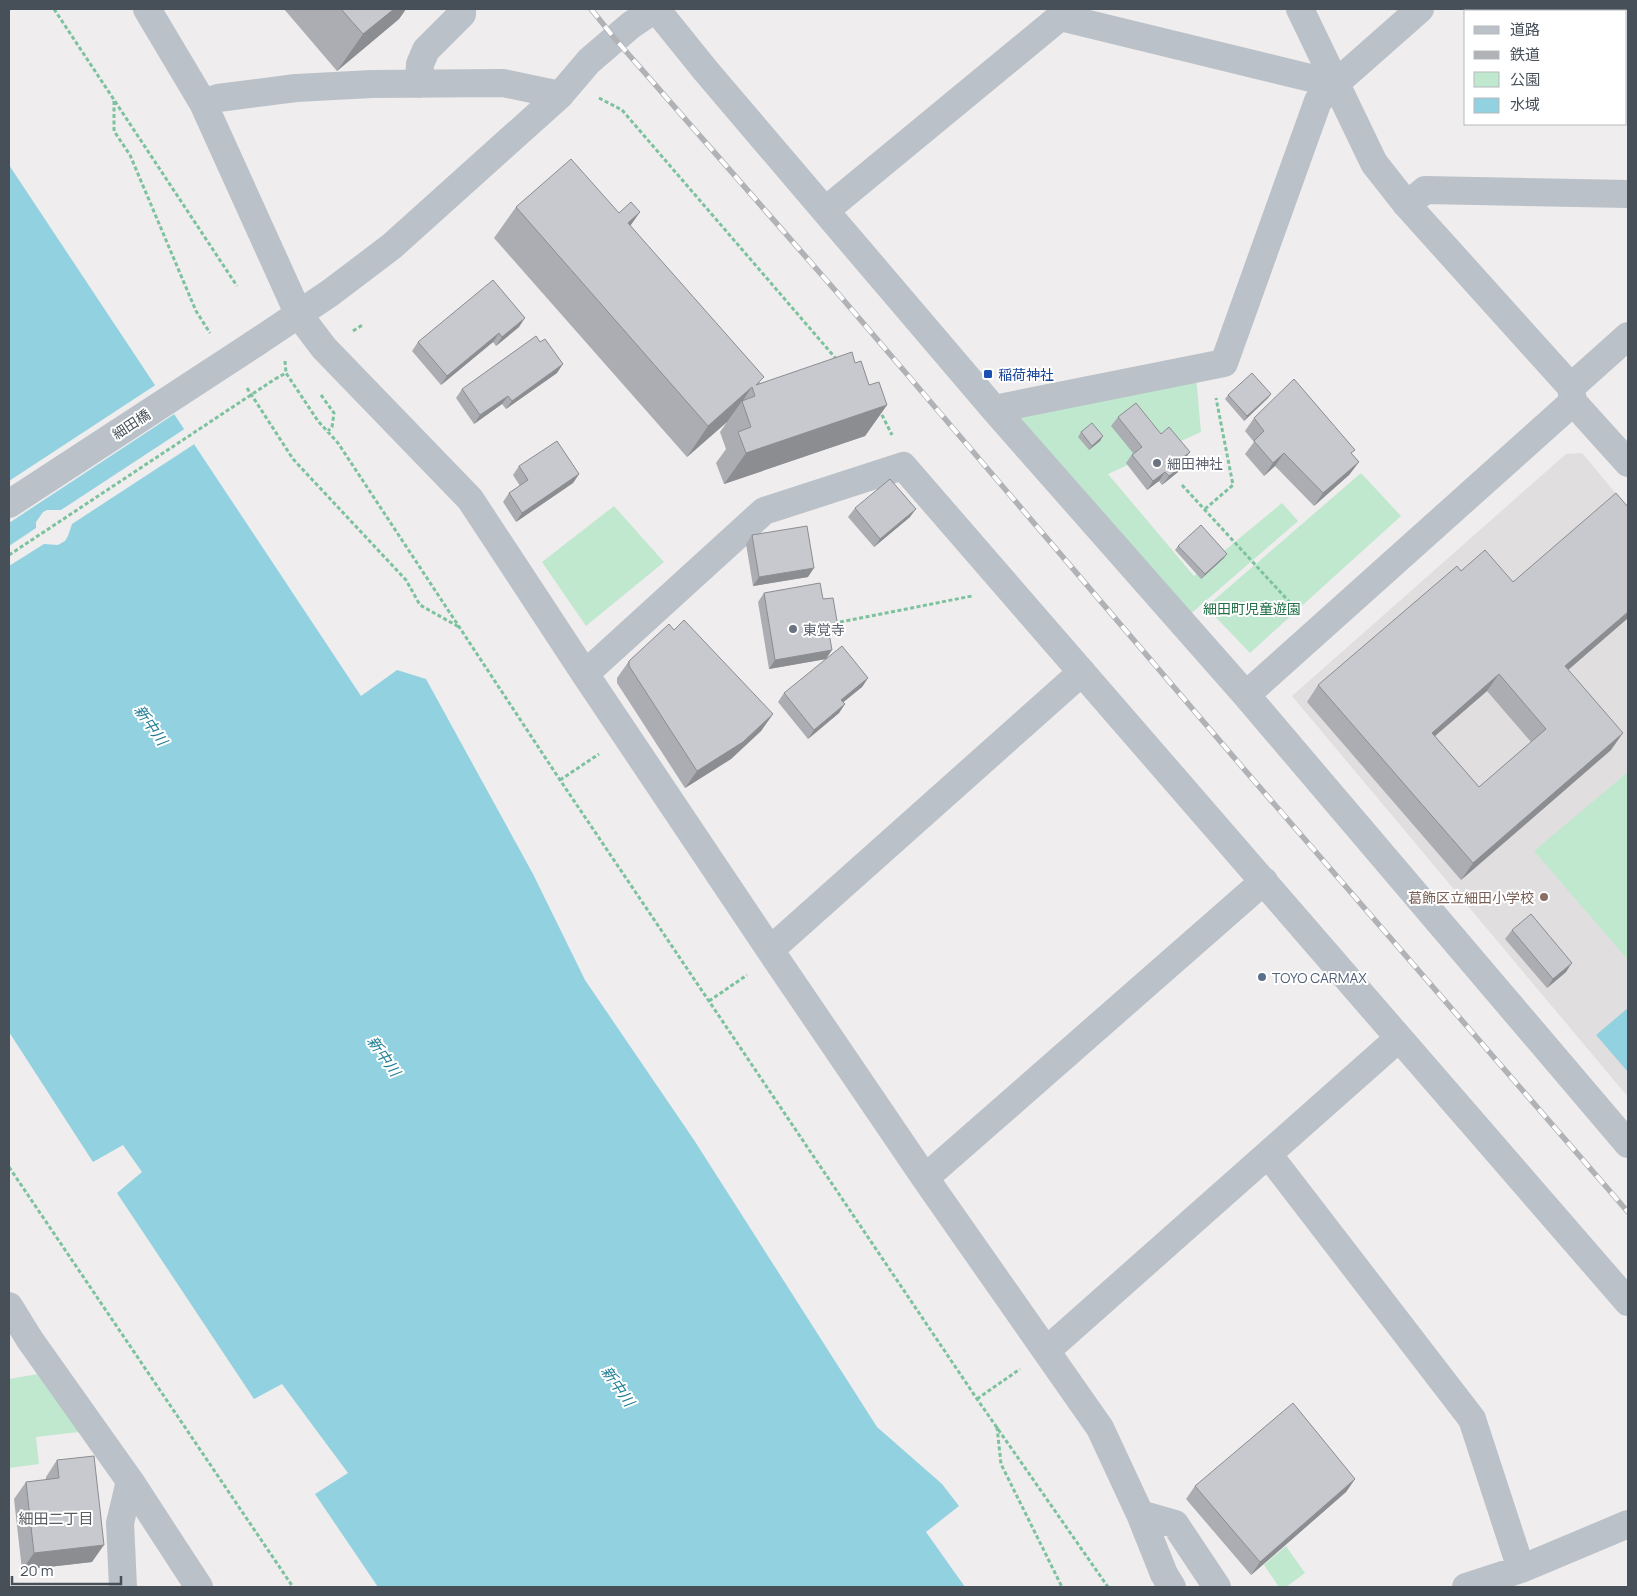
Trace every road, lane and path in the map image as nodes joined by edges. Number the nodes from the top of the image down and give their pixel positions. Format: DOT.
graph roads {
  1 [pos="54,9"];
  2 [pos="146,9"];
  3 [pos="462,9"];
  4 [pos="655,9"];
  5 [pos="1300,9"];
  6 [pos="1420,9"];
  7 [pos="419,84"];
  8 [pos="1335,84"];
  9 [pos="560,94"];
  10 [pos="592,94"];
  11 [pos="114,101"];
  12 [pos="204,103"];
  13 [pos="1628,194"];
  14 [pos="1407,205"];
  15 [pos="826,210"];
  16 [pos="237,286"];
  17 [pos="299,315"];
  18 [pos="364,324"];
  19 [pos="356,329"];
  20 [pos="212,335"];
  21 [pos="1628,336"];
  22 [pos="285,357"];
  23 [pos="292,362"];
  24 [pos="842,366"];
  25 [pos="1210,366"];
  26 [pos="244,385"];
  27 [pos="317,389"];
  28 [pos="1572,395"];
  29 [pos="875,404"];
  30 [pos="994,409"];
  31 [pos="328,431"];
  32 [pos="1628,463"];
  33 [pos="903,466"];
  34 [pos="1182,485"];
  35 [pos="9,504"];
  36 [pos="1205,509"];
  37 [pos="9,555"];
  38 [pos="1002,579"];
  39 [pos="840,622"];
  40 [pos="461,628"];
  41 [pos="1316,632"];
  42 [pos="1082,672"];
  43 [pos="585,674"];
  44 [pos="1246,695"];
  45 [pos="606,749"];
  46 [pos="560,780"];
  47 [pos="1264,881"];
  48 [pos="770,950"];
  49 [pos="748,975"];
  50 [pos="709,1001"];
  51 [pos="1399,1038"];
  52 [pos="1628,1144"];
  53 [pos="1268,1154"];
  54 [pos="9,1167"];
  55 [pos="924,1178"];
  56 [pos="1628,1302"];
  57 [pos="9,1306"];
  58 [pos="19,1341"];
  59 [pos="1035,1358"];
  60 [pos="977,1399"];
  61 [pos="997,1425"];
  62 [pos="130,1481"];
  63 [pos="1140,1514"];
  64 [pos="1628,1524"];
  65 [pos="1521,1569"];
  66 [pos="123,1587"];
  67 [pos="199,1587"];
  68 [pos="293,1587"];
  69 [pos="1062,1587"];
  70 [pos="1108,1587"];
  71 [pos="1172,1587"];
  72 [pos="1217,1587"];
  73 [pos="1466,1587"];
  1 -- 11 [label="path"];
  2 -- 12 [label="street"];
  3 -- 7 [label="street"];
  4 -- 9 [label="street, 細田橋"];
  4 -- 15 [label="street"];
  5 -- 8 [label="street"];
  6 -- 8 [label="street"];
  7 -- 9 [label="street"];
  7 -- 12 [label="street"];
  8 -- 14 [label="street"];
  8 -- 15 [label="street"];
  8 -- 25 [label="street"];
  9 -- 17 [label="street, 細田橋"];
  10 -- 24 [label="path"];
  11 -- 16 [label="path"];
  11 -- 20 [label="path"];
  12 -- 17 [label="street"];
  13 -- 14 [label="street"];
  14 -- 28 [label="street"];
  15 -- 30 [label="street"];
  17 -- 35 [label="street, 細田橋, bridge"];
  17 -- 43 [label="street"];
  18 -- 19 [label="path"];
  21 -- 28 [label="street"];
  22 -- 23 [label="path"];
  25 -- 30 [label="street"];
  25 -- 36 [label="path"];
  26 -- 40 [label="path"];
  27 -- 31 [label="path"];
  28 -- 32 [label="street"];
  28 -- 41 [label="street"];
  29 -- 33 [label="path"];
  30 -- 44 [label="street"];
  31 -- 37 [label="path, bridge"];
  31 -- 40 [label="path"];
  33 -- 38 [label="street"];
  33 -- 43 [label="street"];
  34 -- 36 [label="path"];
  36 -- 41 [label="path"];
  38 -- 39 [label="path"];
  38 -- 42 [label="street"];
  40 -- 46 [label="path"];
  41 -- 44 [label="street"];
  42 -- 47 [label="street"];
  42 -- 48 [label="street"];
  43 -- 48 [label="street"];
  44 -- 52 [label="street"];
  45 -- 46 [label="path"];
  46 -- 50 [label="path"];
  47 -- 51 [label="street"];
  47 -- 55 [label="street"];
  48 -- 55 [label="street"];
  49 -- 50 [label="path"];
  50 -- 60 [label="path"];
  51 -- 53 [label="street"];
  51 -- 56 [label="street"];
  53 -- 59 [label="street"];
  53 -- 65 [label="street"];
  54 -- 68 [label="path"];
  55 -- 59 [label="street"];
  57 -- 58 [label="street"];
  58 -- 62 [label="street"];
  59 -- 60 [label="path"];
  59 -- 63 [label="street"];
  60 -- 61 [label="path"];
  61 -- 69 [label="path"];
  61 -- 70 [label="path"];
  62 -- 66 [label="street"];
  62 -- 67 [label="street"];
  63 -- 71 [label="street"];
  63 -- 72 [label="street"];
  64 -- 65 [label="street"];
  65 -- 73 [label="street"];
}
